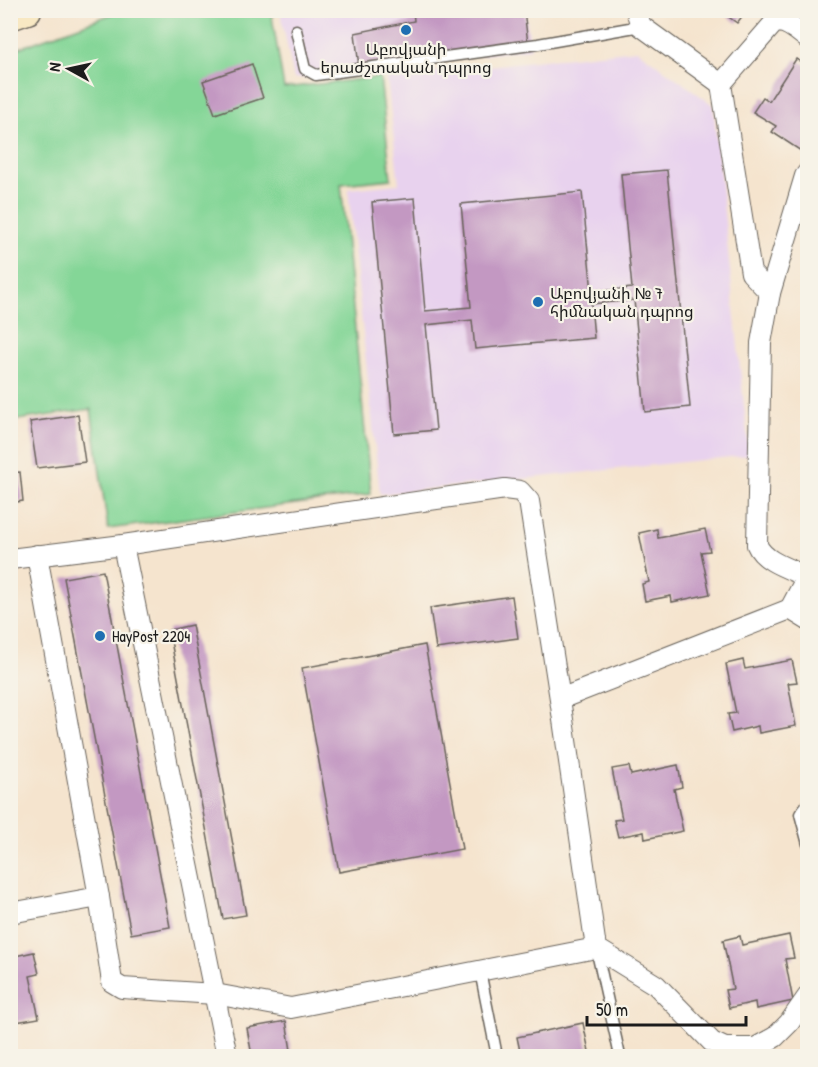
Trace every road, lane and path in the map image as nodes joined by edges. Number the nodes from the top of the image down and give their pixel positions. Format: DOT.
graph roads {
  1 [pos="27,10"];
  2 [pos="10,16"];
  3 [pos="639,18"];
  4 [pos="296,30"];
  5 [pos="804,30"];
  6 [pos="721,84"];
  7 [pos="807,172"];
  8 [pos="770,293"];
  9 [pos="123,545"];
  10 [pos="37,555"];
  11 [pos="10,559"];
  12 [pos="807,576"];
  13 [pos="790,609"];
  14 [pos="807,621"];
  15 [pos="561,699"];
  16 [pos="807,802"];
  17 [pos="807,844"];
  18 [pos="99,897"];
  19 [pos="10,913"];
  20 [pos="596,948"];
  21 [pos="480,971"];
  22 [pos="215,994"];
  23 [pos="807,996"];
  24 [pos="227,1056"];
  25 [pos="497,1056"];
  26 [pos="621,1056"];
  1 -- 2 [label="street"];
  3 -- 4 [label="lane"];
  3 -- 6 [label="street"];
  5 -- 6 [label="street"];
  6 -- 8 [label="street"];
  7 -- 8 [label="street"];
  8 -- 12 [label="street"];
  9 -- 10 [label="street"];
  9 -- 15 [label="street"];
  9 -- 22 [label="street"];
  10 -- 11 [label="street"];
  10 -- 18 [label="street"];
  12 -- 13 [label="street"];
  13 -- 14 [label="street"];
  13 -- 15 [label="street"];
  15 -- 20 [label="street"];
  16 -- 17 [label="lane"];
  18 -- 19 [label="street"];
  18 -- 22 [label="street"];
  20 -- 21 [label="street"];
  20 -- 23 [label="street"];
  20 -- 26 [label="lane"];
  21 -- 22 [label="street"];
  21 -- 25 [label="lane"];
  22 -- 24 [label="street"];
}
